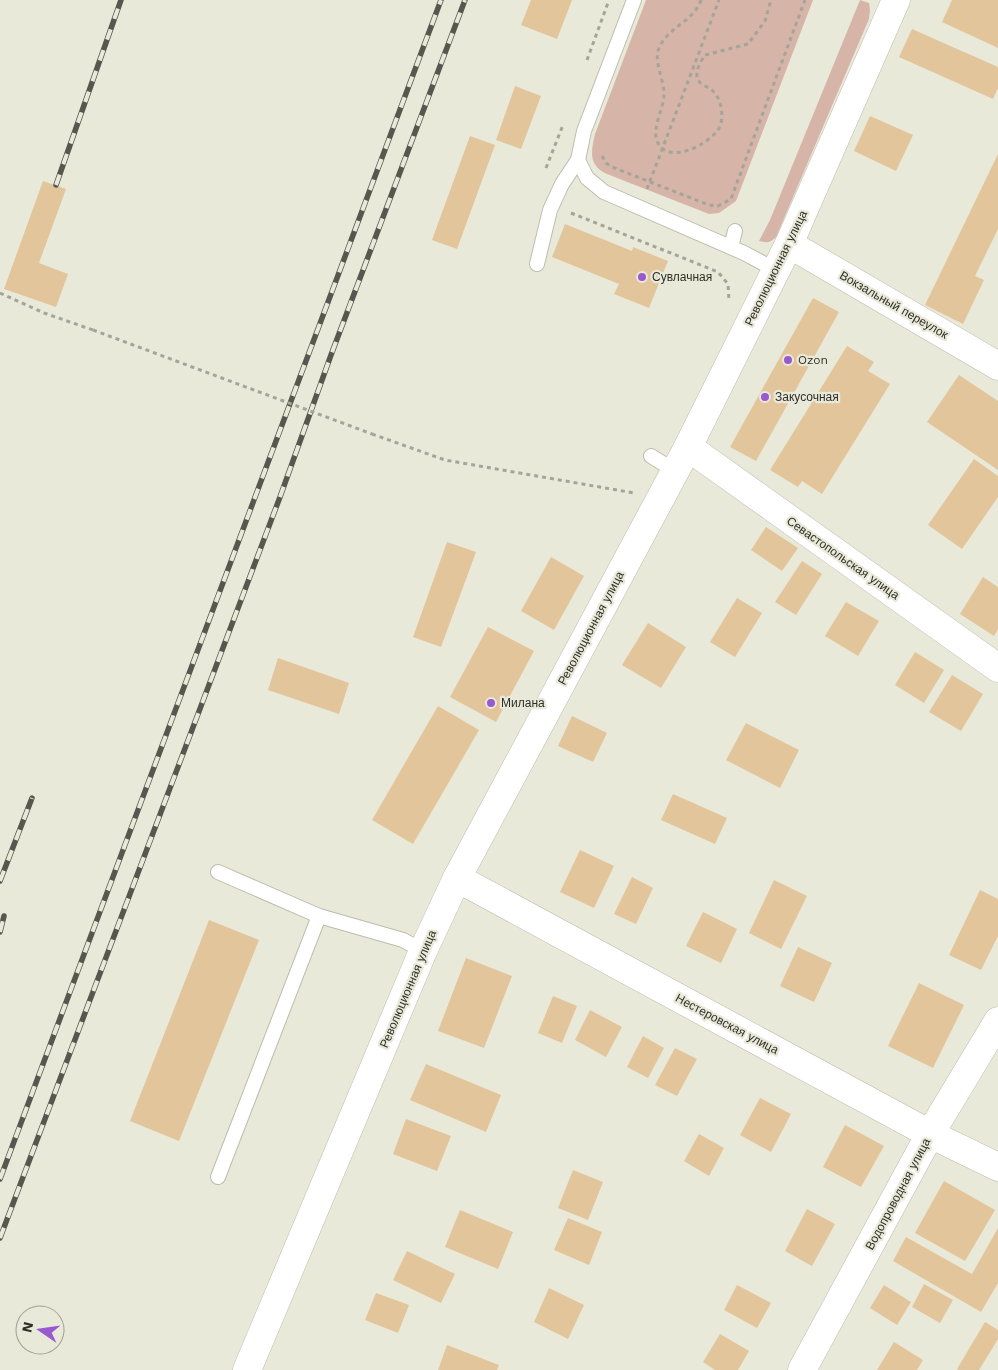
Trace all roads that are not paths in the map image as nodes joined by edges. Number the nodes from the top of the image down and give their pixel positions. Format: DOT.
graph roads {
  1 [pos="634,0"];
  2 [pos="894,1"];
  3 [pos="578,160"];
  4 [pos="735,231"];
  5 [pos="789,244"];
  6 [pos="731,247"];
  7 [pos="536,264"];
  8 [pos="776,270"];
  9 [pos="998,366"];
  10 [pos="688,447"];
  11 [pos="651,456"];
  12 [pos="675,471"];
  13 [pos="998,668"];
  14 [pos="218,872"];
  15 [pos="457,878"];
  16 [pos="319,916"];
  17 [pos="423,951"];
  18 [pos="998,1021"];
  19 [pos="930,1134"];
  20 [pos="998,1167"];
  21 [pos="218,1177"];
  22 [pos="247,1370"];
  23 [pos="802,1370"];
  1 -- 3 [label="lane"];
  2 -- 5 [label="street, Революционная улица"];
  3 -- 6 [label="lane"];
  3 -- 7 [label="lane"];
  4 -- 6 [label="lane"];
  5 -- 8 [label="street, Революционная улица"];
  5 -- 9 [label="street, Вокзальный переулок"];
  6 -- 8 [label="lane"];
  8 -- 10 [label="street, Революционная улица"];
  10 -- 12 [label="street, Революционная улица"];
  10 -- 13 [label="street, Севастопольская улица"];
  11 -- 12 [label="lane"];
  12 -- 15 [label="street, Революционная улица"];
  14 -- 16 [label="lane"];
  15 -- 17 [label="street, Революционная улица"];
  15 -- 19 [label="street, Нестеровская улица"];
  16 -- 17 [label="lane"];
  16 -- 21 [label="lane"];
  17 -- 22 [label="street, Революционная улица"];
  18 -- 19 [label="street, Водопроводная улица"];
  19 -- 20 [label="street, Нестеровская улица"];
  19 -- 23 [label="street, Водопроводная улица"];
}
